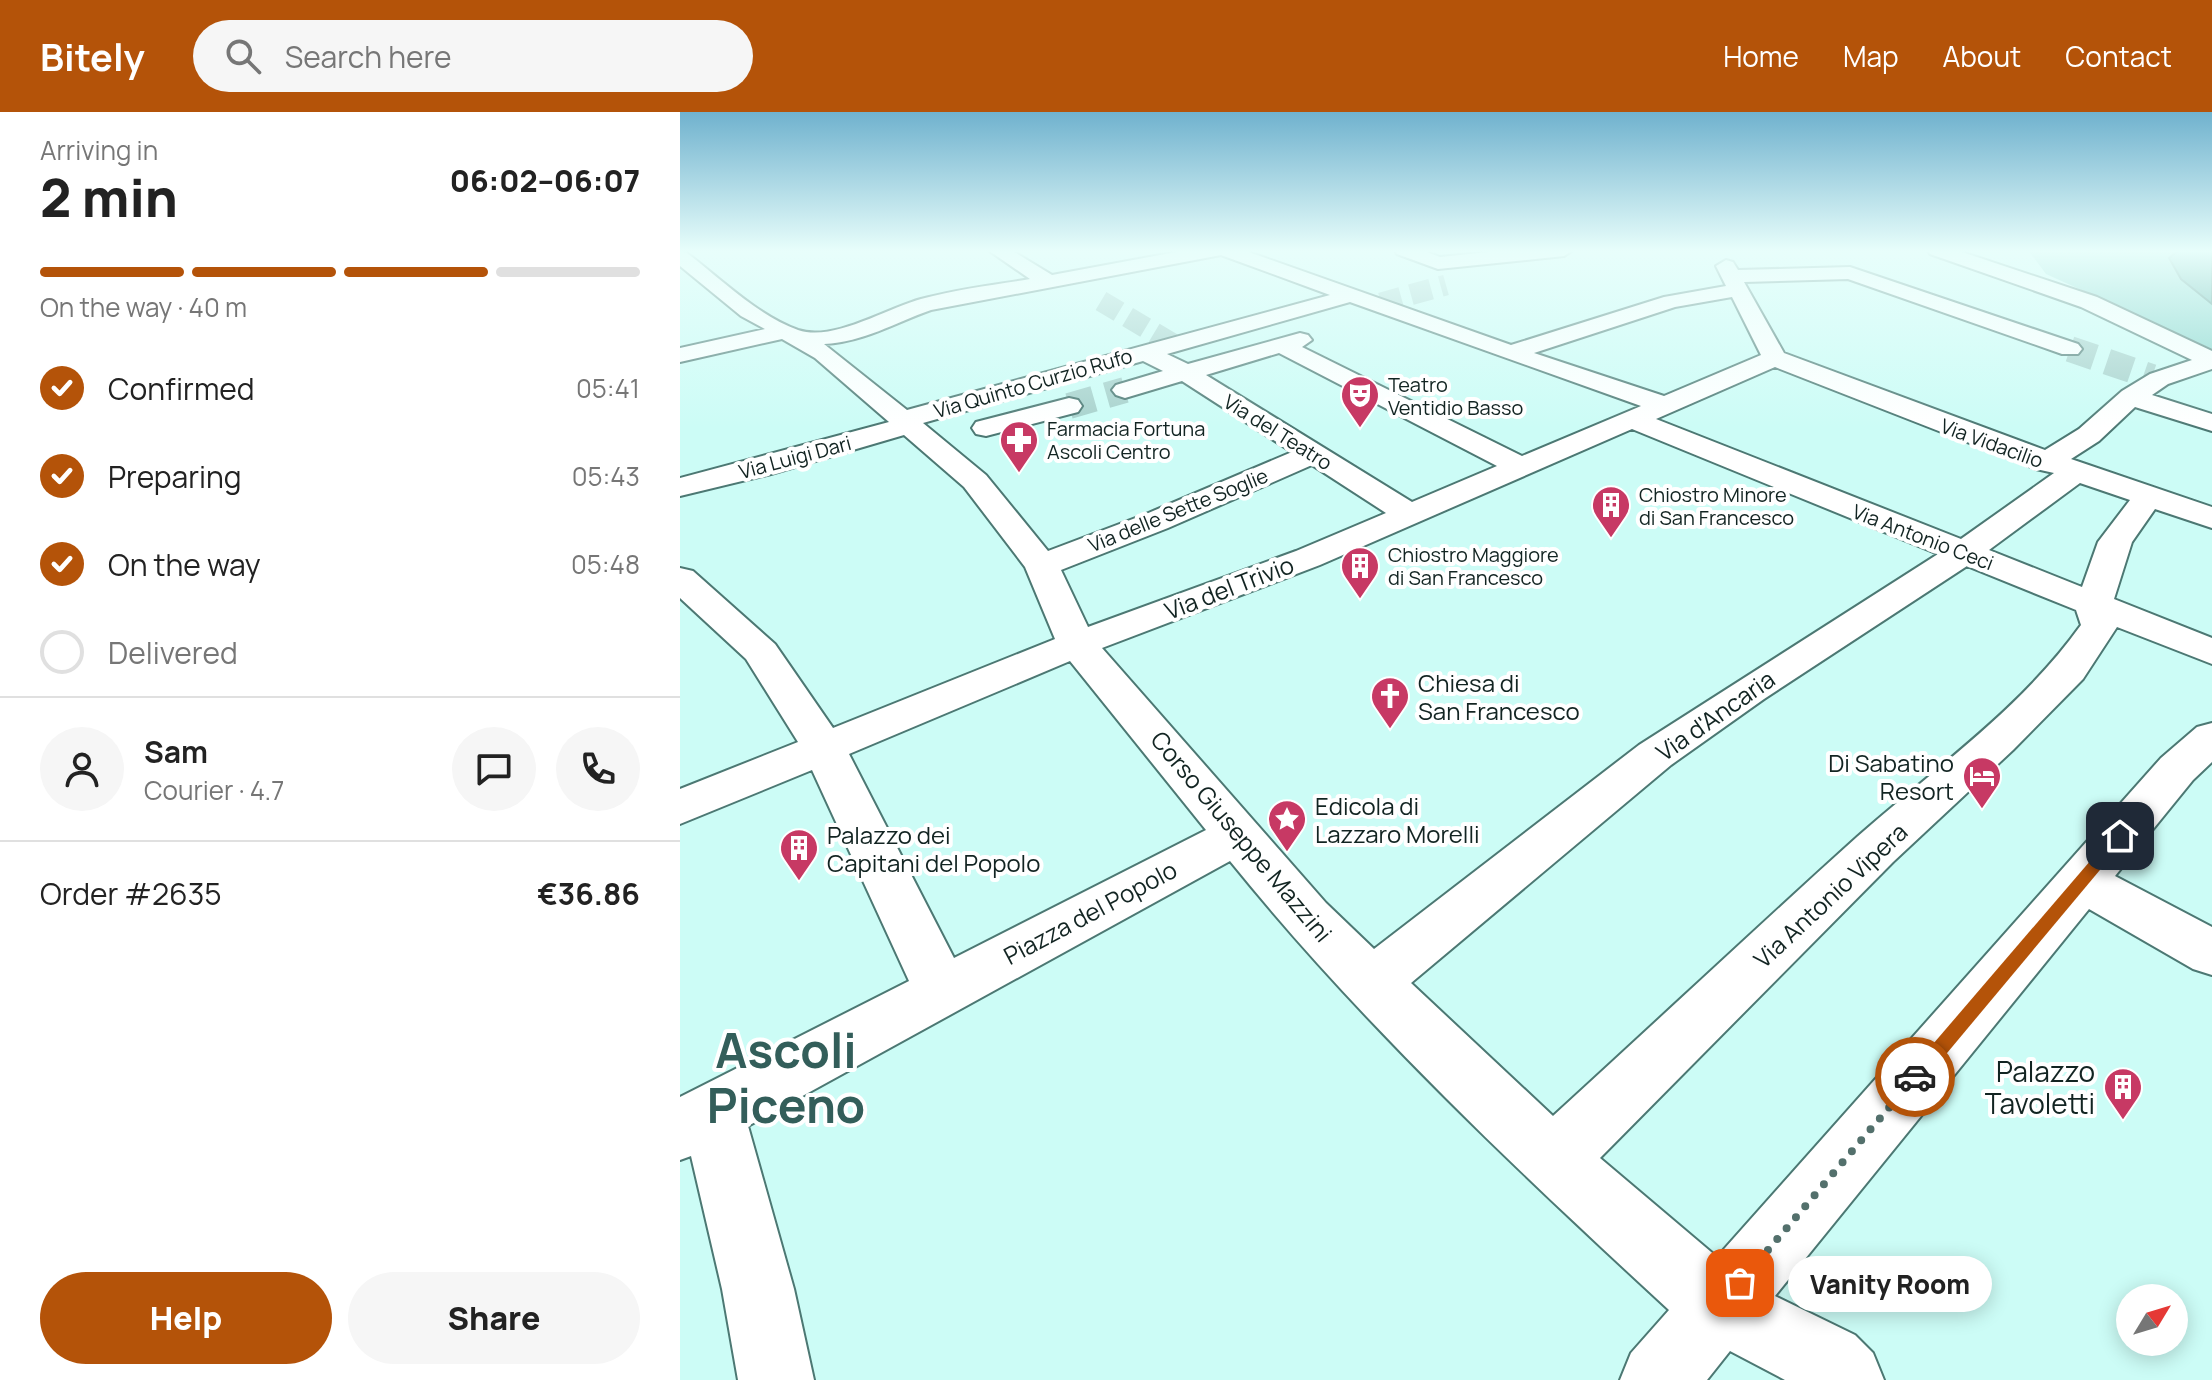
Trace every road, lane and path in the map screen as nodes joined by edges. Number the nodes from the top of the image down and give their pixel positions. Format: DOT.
graph roads {
  1 [pos="751,309"];
  2 [pos="911,309"];
  3 [pos="1301,309"];
  4 [pos="1377,309"];
  5 [pos="1646,309"];
  6 [pos="1750,309"];
  7 [pos="1957,309"];
  8 [pos="2103,309"];
  9 [pos="2140,328"];
  10 [pos="1325,333"];
  11 [pos="790,335"];
  12 [pos="1281,345"];
  13 [pos="1144,352"];
  14 [pos="1510,353"];
  15 [pos="680,355"];
  16 [pos="1775,358"];
  17 [pos="2212,360"];
  18 [pos="1186,373"];
  19 [pos="1125,390"];
  20 [pos="2131,397"];
  21 [pos="1663,404"];
  22 [pos="1069,406"];
  23 [pos="1634,420"];
  24 [pos="2212,423"];
  25 [pos="914,430"];
  26 [pos="1313,454"];
  27 [pos="2070,457"];
  28 [pos="1522,467"];
  29 [pos="680,487"];
  30 [pos="2149,496"];
  31 [pos="1410,514"];
  32 [pos="2212,518"];
  33 [pos="1965,552"];
  34 [pos="1042,565"];
  35 [pos="680,579"];
  36 [pos="2093,606"];
  37 [pos="1077,644"];
  38 [pos="2212,652"];
  39 [pos="823,746"];
  40 [pos="2200,764"];
  41 [pos="680,807"];
  42 [pos="1239,834"];
  43 [pos="2082,881"];
  44 [pos="2212,953"];
  45 [pos="1372,982"];
  46 [pos="942,991"];
  47 [pos="696,1122"];
  48 [pos="1553,1160"];
  49 [pos="1720,1307"];
  50 [pos="776,1380"];
  51 [pos="1658,1380"];
  52 [pos="1846,1380"];
  1 -- 11 [label="street, Corso Giuseppe Mazzini"];
  2 -- 11 [label="street"];
  3 -- 13 [label="street, Via Quinto Curzio Rufo"];
  4 -- 14 [label="street"];
  5 -- 14 [label="street"];
  6 -- 16 [label="street"];
  7 -- 9 [label="street"];
  8 -- 9 [label="street"];
  9 -- 17 [label="street"];
  10 -- 12 [label="street"];
  11 -- 15 [label="street"];
  11 -- 25 [label="street, Corso Giuseppe Mazzini"];
  12 -- 18 [label="street"];
  12 -- 28 [label="street"];
  13 -- 18 [label="street, Via del Teatro"];
  13 -- 25 [label="street, Via Quinto Curzio Rufo"];
  14 -- 21 [label="street"];
  16 -- 21 [label="street, Via del Trivio"];
  16 -- 27 [label="street, Via Vidacilio"];
  17 -- 20 [label="street, Via d'Ancaria"];
  18 -- 19 [label="street"];
  18 -- 26 [label="street, Via del Teatro"];
  20 -- 24 [label="street"];
  20 -- 27 [label="street, Via d'Ancaria"];
  21 -- 23 [label="street, Via del Trivio"];
  22 -- 25 [label="street"];
  23 -- 28 [label="street, Via del Trivio"];
  23 -- 33 [label="street, Via Antonio Ceci"];
  25 -- 29 [label="street, Via Luigi Dari"];
  25 -- 34 [label="street, Corso Giuseppe Mazzini"];
  26 -- 31 [label="street, Via del Teatro"];
  26 -- 34 [label="street, Via delle Sette Soglie"];
  27 -- 30 [label="street, Via Vidacilio"];
  27 -- 33 [label="street, Via d'Ancaria"];
  28 -- 31 [label="street, Via del Trivio"];
  30 -- 32 [label="street, Via Vidacilio"];
  30 -- 36 [label="street, Via Antonio Vipera"];
  31 -- 37 [label="street, Via del Trivio"];
  33 -- 36 [label="street, Via Antonio Ceci"];
  33 -- 45 [label="street, Via d'Ancaria"];
  34 -- 37 [label="street, Corso Giuseppe Mazzini"];
  35 -- 39 [label="street"];
  36 -- 38 [label="street, Via Antonio Ceci"];
  36 -- 48 [label="street, Via Antonio Vipera"];
  37 -- 39 [label="street, Via del Trivio"];
  37 -- 42 [label="street, Corso Giuseppe Mazzini"];
  39 -- 41 [label="street, Via del Trivio"];
  39 -- 46 [label="street"];
  40 -- 43 [label="street"];
  42 -- 45 [label="street, Corso Giuseppe Mazzini"];
  42 -- 46 [label="street, Piazza del Popolo"];
  43 -- 44 [label="street"];
  43 -- 49 [label="street"];
  45 -- 48 [label="street, Corso Giuseppe Mazzini"];
  46 -- 47 [label="street, Piazza del Popolo"];
  47 -- 50 [label="street, Piazza del Popolo"];
  48 -- 49 [label="street, Corso Giuseppe Mazzini"];
  49 -- 51 [label="street"];
  49 -- 52 [label="street, Corso Giuseppe Mazzini"];
}
